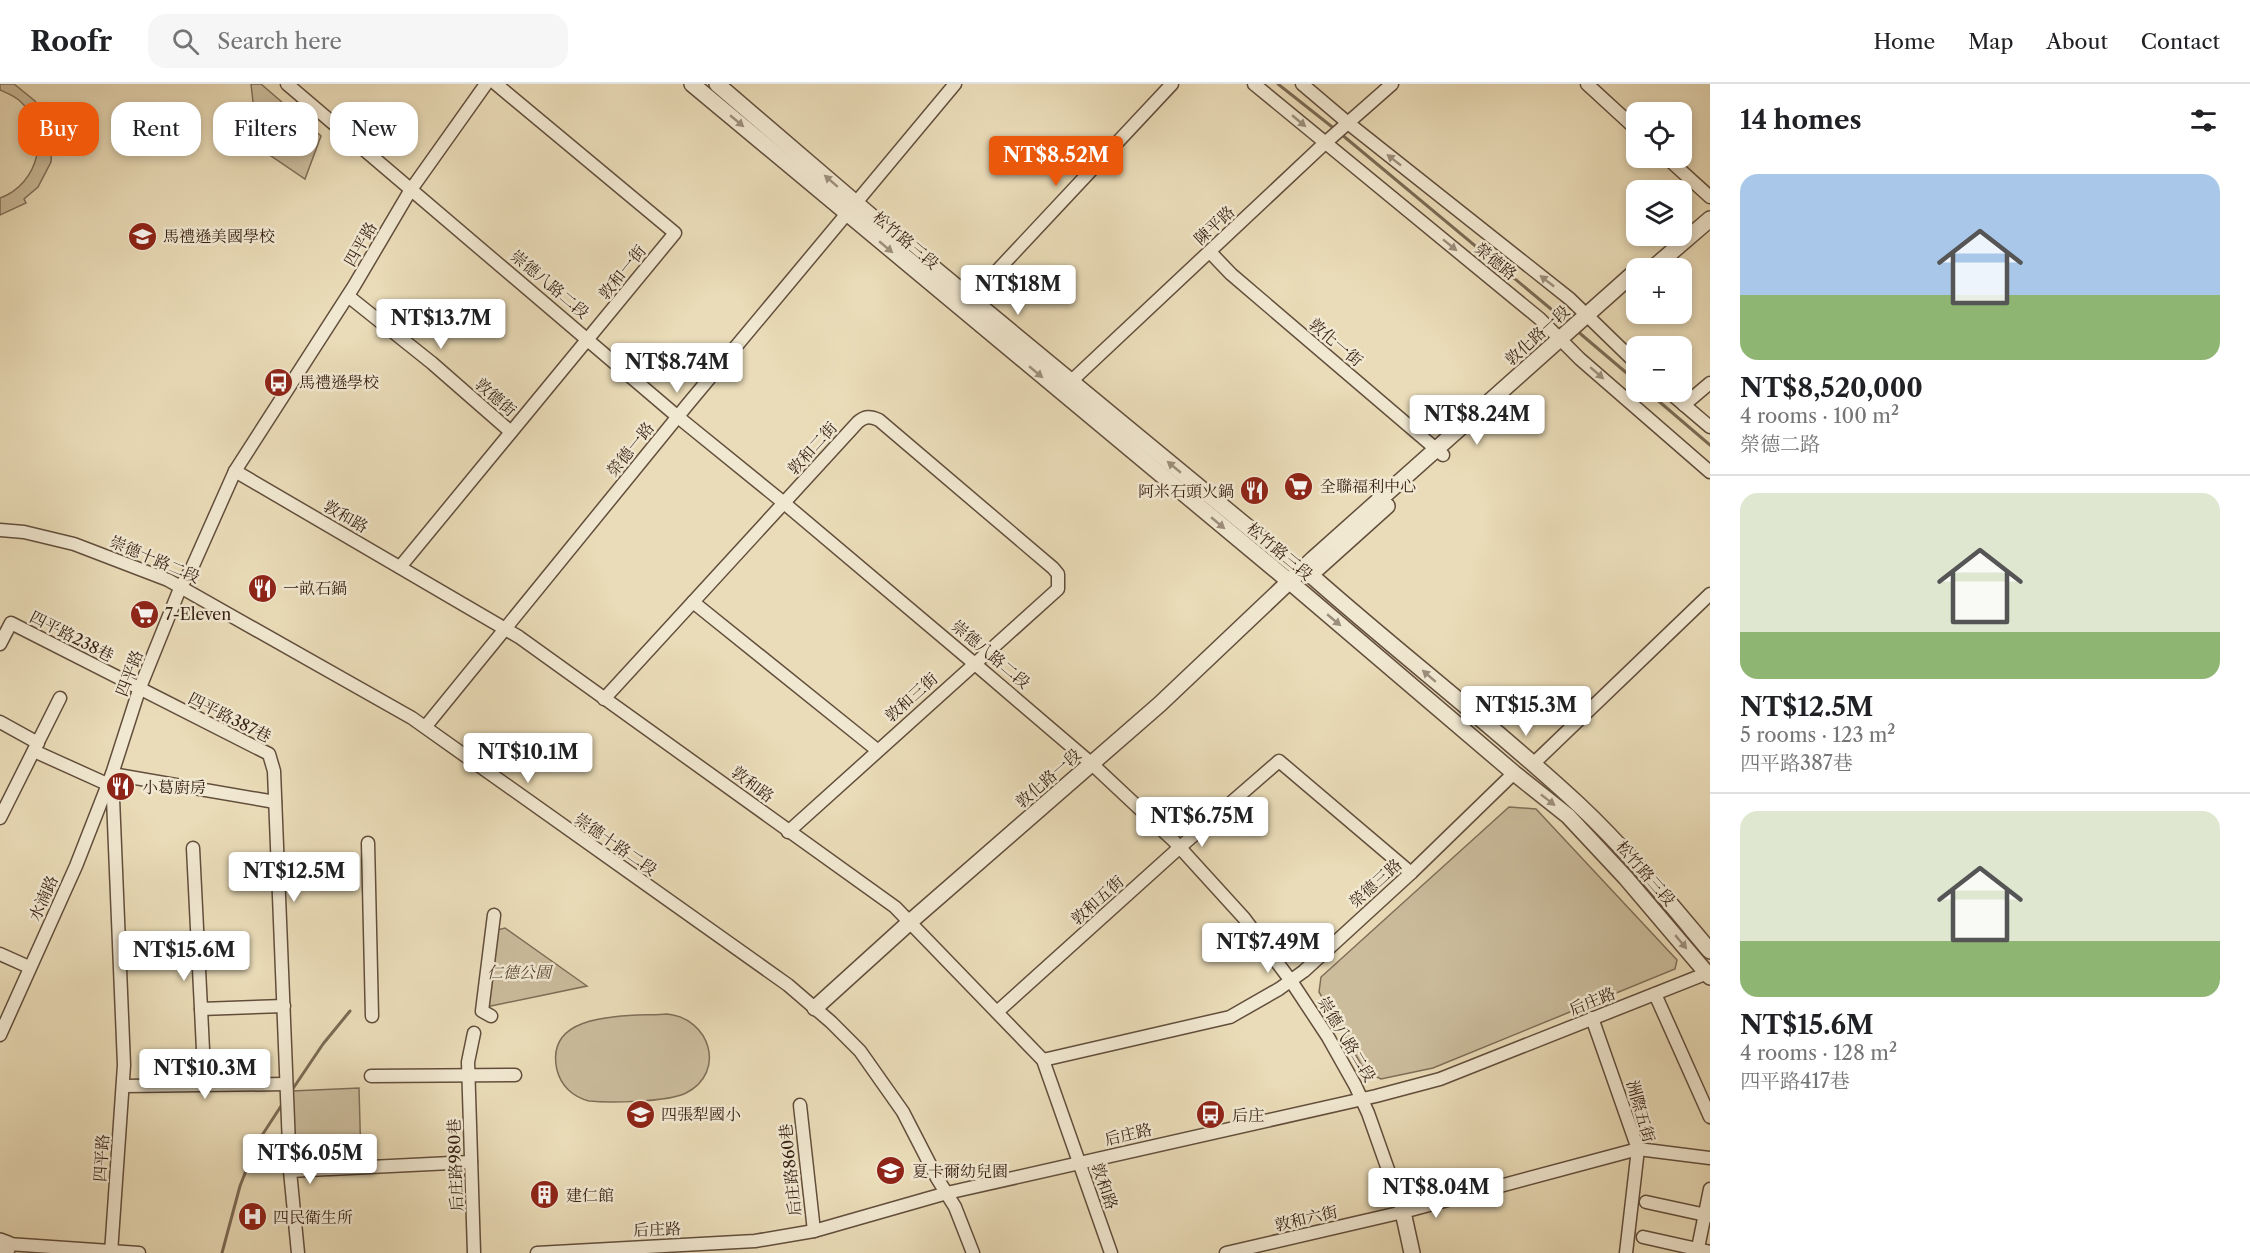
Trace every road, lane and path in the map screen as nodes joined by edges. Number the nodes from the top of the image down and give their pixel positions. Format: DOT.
graph roads {
  1 [pos="287,84"];
  2 [pos="486,84"];
  3 [pos="496,84"];
  4 [pos="692,84"];
  5 [pos="717,84"];
  6 [pos="955,84"];
  7 [pos="1172,84"];
  8 [pos="1254,84"];
  9 [pos="1302,84"];
  10 [pos="1392,84"];
  11 [pos="1587,84"];
  12 [pos="1626,120"];
  13 [pos="1348,123"];
  14 [pos="1325,143"];
  15 [pos="1678,168"];
  16 [pos="410,191"];
  17 [pos="1710,197"];
  18 [pos="851,208"];
  19 [pos="1710,209"];
  20 [pos="1710,219"];
  21 [pos="1692,224"];
  22 [pos="1666,246"];
  23 [pos="1210,252"];
  24 [pos="1652,258"];
  25 [pos="1665,258"];
  26 [pos="1626,282"];
  27 [pos="1626,291"];
  28 [pos="348,296"];
  29 [pos="966,304"];
  30 [pos="1590,318"];
  31 [pos="589,340"];
  32 [pos="1563,341"];
  33 [pos="1626,353"];
  34 [pos="1710,383"];
  35 [pos="1065,386"];
  36 [pos="1681,402"];
  37 [pos="1684,405"];
  38 [pos="678,417"];
  39 [pos="1710,427"];
  40 [pos="512,432"];
  41 [pos="1439,452"];
  42 [pos="235,471"];
  43 [pos="1710,472"];
  44 [pos="784,503"];
  45 [pos="0,530"];
  46 [pos="400,567"];
  47 [pos="1301,571"];
  48 [pos="1290,582"];
  49 [pos="182,586"];
  50 [pos="1058,589"];
  51 [pos="1710,594"];
  52 [pos="693,602"];
  53 [pos="506,628"];
  54 [pos="0,644"];
  55 [pos="974,663"];
  56 [pos="139,690"];
  57 [pos="60,698"];
  58 [pos="604,699"];
  59 [pos="0,722"];
  60 [pos="426,726"];
  61 [pos="36,747"];
  62 [pos="877,750"];
  63 [pos="1092,764"];
  64 [pos="1533,764"];
  65 [pos="1514,773"];
  66 [pos="110,779"];
  67 [pos="275,802"];
  68 [pos="0,818"];
  69 [pos="788,832"];
  70 [pos="368,843"];
  71 [pos="193,848"];
  72 [pos="1179,848"];
  73 [pos="1411,873"];
  74 [pos="494,915"];
  75 [pos="911,921"];
  76 [pos="1710,951"];
  77 [pos="0,954"];
  78 [pos="29,967"];
  79 [pos="1709,974"];
  80 [pos="1292,981"];
  81 [pos="1655,994"];
  82 [pos="284,1006"];
  83 [pos="815,1008"];
  84 [pos="201,1009"];
  85 [pos="998,1012"];
  86 [pos="372,1016"];
  87 [pos="491,1016"];
  88 [pos="1592,1018"];
  89 [pos="474,1033"];
  90 [pos="0,1035"];
  91 [pos="203,1050"];
  92 [pos="1042,1060"];
  93 [pos="515,1075"];
  94 [pos="371,1076"];
  95 [pos="469,1076"];
  96 [pos="286,1084"];
  97 [pos="124,1086"];
  98 [pos="1361,1099"];
  99 [pos="800,1105"];
  100 [pos="1710,1117"];
  101 [pos="1638,1149"];
  102 [pos="1710,1158"];
  103 [pos="471,1162"];
  104 [pos="1079,1162"];
  105 [pos="290,1171"];
  106 [pos="1710,1189"];
  107 [pos="947,1192"];
  108 [pos="1646,1202"];
  109 [pos="1403,1212"];
  110 [pos="1707,1215"];
  111 [pos="814,1231"];
  112 [pos="1643,1237"];
  113 [pos="5,1246"];
  114 [pos="642,1250"];
  115 [pos="1701,1251"];
  116 [pos="111,1252"];
  117 [pos="139,1253"];
  118 [pos="298,1253"];
  119 [pos="474,1253"];
  120 [pos="537,1253"];
  121 [pos="973,1253"];
  122 [pos="1111,1253"];
  123 [pos="1226,1253"];
  124 [pos="1412,1253"];
  125 [pos="1626,1253"];
  1 -- 16 [label="street, 崇德八路二段"];
  2 -- 16 [label="street, 四平路"];
  3 -- 31 [label="street, 敦和一街"];
  4 -- 18 [label="street, 松竹路三段, one-way"];
  18 -- 5 [label="street, 松竹路三段, one-way"];
  6 -- 18 [label="street, 榮德一路"];
  7 -- 29 [label="street"];
  8 -- 14 [label="street, 榮德路, one-way"];
  9 -- 13 [label="street, 榮德路"];
  10 -- 13 [label="street, 陳平路"];
  11 -- 12 [label="street"];
  13 -- 14 [label="street, 陳平路"];
  30 -- 13 [label="street, 榮德路, one-way"];
  14 -- 23 [label="street, 陳平路"];
  14 -- 32 [label="street, 榮德路, one-way"];
  15 -- 17 [label="street"];
  16 -- 28 [label="street, 四平路"];
  16 -- 31 [label="street, 崇德八路二段"];
  18 -- 29 [label="street, 松竹路三段"];
  18 -- 38 [label="street, 榮德一路"];
  19 -- 21 [label="street"];
  20 -- 25 [label="street"];
  22 -- 24 [label="street"];
  23 -- 35 [label="street, 陳平路"];
  23 -- 41 [label="street, 敦化一街"];
  26 -- 30 [label="street, 敦化路一段"];
  27 -- 30 [label="street, 敦化路一段"];
  28 -- 40 [label="street, 敦德街"];
  28 -- 42 [label="street, 四平路"];
  29 -- 35 [label="street, 松竹路三段"];
  30 -- 32 [label="street, 敦化路一段"];
  30 -- 33 [label="street, 榮德路"];
  31 -- 38 [label="street, 崇德八路二段"];
  31 -- 40 [label="street, 敦和一街"];
  32 -- 41 [label="street, 敦化路一段"];
  32 -- 43 [label="street, 榮德路, one-way"];
  34 -- 37 [label="street"];
  47 -- 35 [label="street, 松竹路三段, one-way"];
  35 -- 48 [label="street, 松竹路三段, one-way"];
  36 -- 37 [label="street"];
  37 -- 39 [label="street"];
  38 -- 44 [label="street, 崇德八路二段"];
  38 -- 53 [label="street, 榮德一路"];
  40 -- 46 [label="street, 敦和一街"];
  41 -- 47 [label="street, 敦化路一段"];
  42 -- 46 [label="street, 敦和路"];
  42 -- 49 [label="street, 四平路"];
  44 -- 50 [label="street, 敦和二街"];
  44 -- 52 [label="street, 敦和二街"];
  44 -- 55 [label="street, 崇德八路二段"];
  45 -- 49 [label="street, 崇德十路二段"];
  46 -- 53 [label="street, 敦和路"];
  47 -- 48 [label="street, 敦化路一段"];
  64 -- 47 [label="street, 松竹路三段, one-way"];
  48 -- 63 [label="street, 敦化路一段"];
  48 -- 65 [label="street, 松竹路三段, one-way"];
  49 -- 56 [label="street, 四平路"];
  49 -- 60 [label="street, 崇德十路二段"];
  50 -- 55 [label="street, 敦和三街"];
  51 -- 64 [label="street"];
  52 -- 58 [label="street, 敦和二街"];
  52 -- 62 [label="street"];
  53 -- 58 [label="street, 敦和路"];
  53 -- 60 [label="street, 榮德一路"];
  54 -- 56 [label="street, 四平路238巷"];
  55 -- 62 [label="street, 敦和三街"];
  55 -- 63 [label="street, 崇德八路二段"];
  56 -- 66 [label="street, 四平路"];
  56 -- 67 [label="street, 四平路387巷"];
  57 -- 61 [label="street"];
  58 -- 69 [label="street, 敦和路"];
  59 -- 61 [label="street"];
  60 -- 83 [label="street, 崇德十路二段"];
  61 -- 66 [label="street"];
  61 -- 68 [label="street"];
  62 -- 69 [label="street, 敦和三街"];
  63 -- 72 [label="street, 崇德八路二段"];
  63 -- 75 [label="street, 敦化路一段"];
  64 -- 76 [label="street, 松竹路三段"];
  65 -- 73 [label="street, 榮德三路"];
  65 -- 79 [label="street, 松竹路三段, one-way"];
  66 -- 67 [label="street"];
  66 -- 78 [label="street, 水湳路"];
  66 -- 97 [label="street, 四平路"];
  67 -- 82 [label="street, 四平路387巷"];
  69 -- 75 [label="street, 敦和路"];
  70 -- 86 [label="street"];
  71 -- 84 [label="street"];
  72 -- 73 [label="street, 敦和五街"];
  72 -- 80 [label="street, 崇德八路二段"];
  72 -- 85 [label="street, 敦和五街"];
  73 -- 80 [label="street, 榮德三路"];
  74 -- 87 [label="street"];
  75 -- 83 [label="street, 敦化路一段"];
  75 -- 85 [label="street, 敦和路"];
  77 -- 78 [label="street"];
  78 -- 90 [label="street, 水湳路"];
  79 -- 81 [label="street, 后庄路"];
  80 -- 92 [label="street, 榮德三路"];
  80 -- 98 [label="street, 崇德八路二段"];
  81 -- 88 [label="street, 后庄路"];
  81 -- 100 [label="street"];
  82 -- 84 [label="street"];
  82 -- 96 [label="street, 四平路387巷"];
  83 -- 107 [label="street, 崇德十路二段"];
  84 -- 91 [label="street"];
  85 -- 92 [label="street, 敦和路"];
  88 -- 98 [label="street, 后庄路"];
  88 -- 101 [label="street, 洲際五街"];
  89 -- 95 [label="street, 后庄路980巷"];
  92 -- 104 [label="street, 敦和路"];
  93 -- 95 [label="street"];
  94 -- 95 [label="street"];
  95 -- 103 [label="street, 后庄路980巷"];
  96 -- 97 [label="street"];
  96 -- 105 [label="street, 四平路387巷"];
  97 -- 116 [label="street, 四平路"];
  98 -- 104 [label="street, 后庄路"];
  98 -- 109 [label="street, 崇德八路二段"];
  99 -- 111 [label="street, 后庄路860巷"];
  101 -- 102 [label="street"];
  101 -- 109 [label="street, 敦和六街"];
  101 -- 125 [label="street, 洲際五街"];
  103 -- 105 [label="street"];
  103 -- 119 [label="street, 后庄路980巷"];
  104 -- 107 [label="street, 后庄路"];
  104 -- 122 [label="street, 敦和路"];
  105 -- 118 [label="street, 四平路387巷"];
  106 -- 110 [label="street"];
  107 -- 111 [label="street, 后庄路"];
  107 -- 121 [label="street, 崇德十路二段"];
  108 -- 110 [label="street"];
  109 -- 123 [label="street, 敦和六街"];
  109 -- 124 [label="street, 崇德八路二段"];
  110 -- 115 [label="street"];
  111 -- 114 [label="street, 后庄路"];
  112 -- 115 [label="street"];
  113 -- 116 [label="street"];
  114 -- 120 [label="street, 后庄路"];
  116 -- 117 [label="street"];
}
